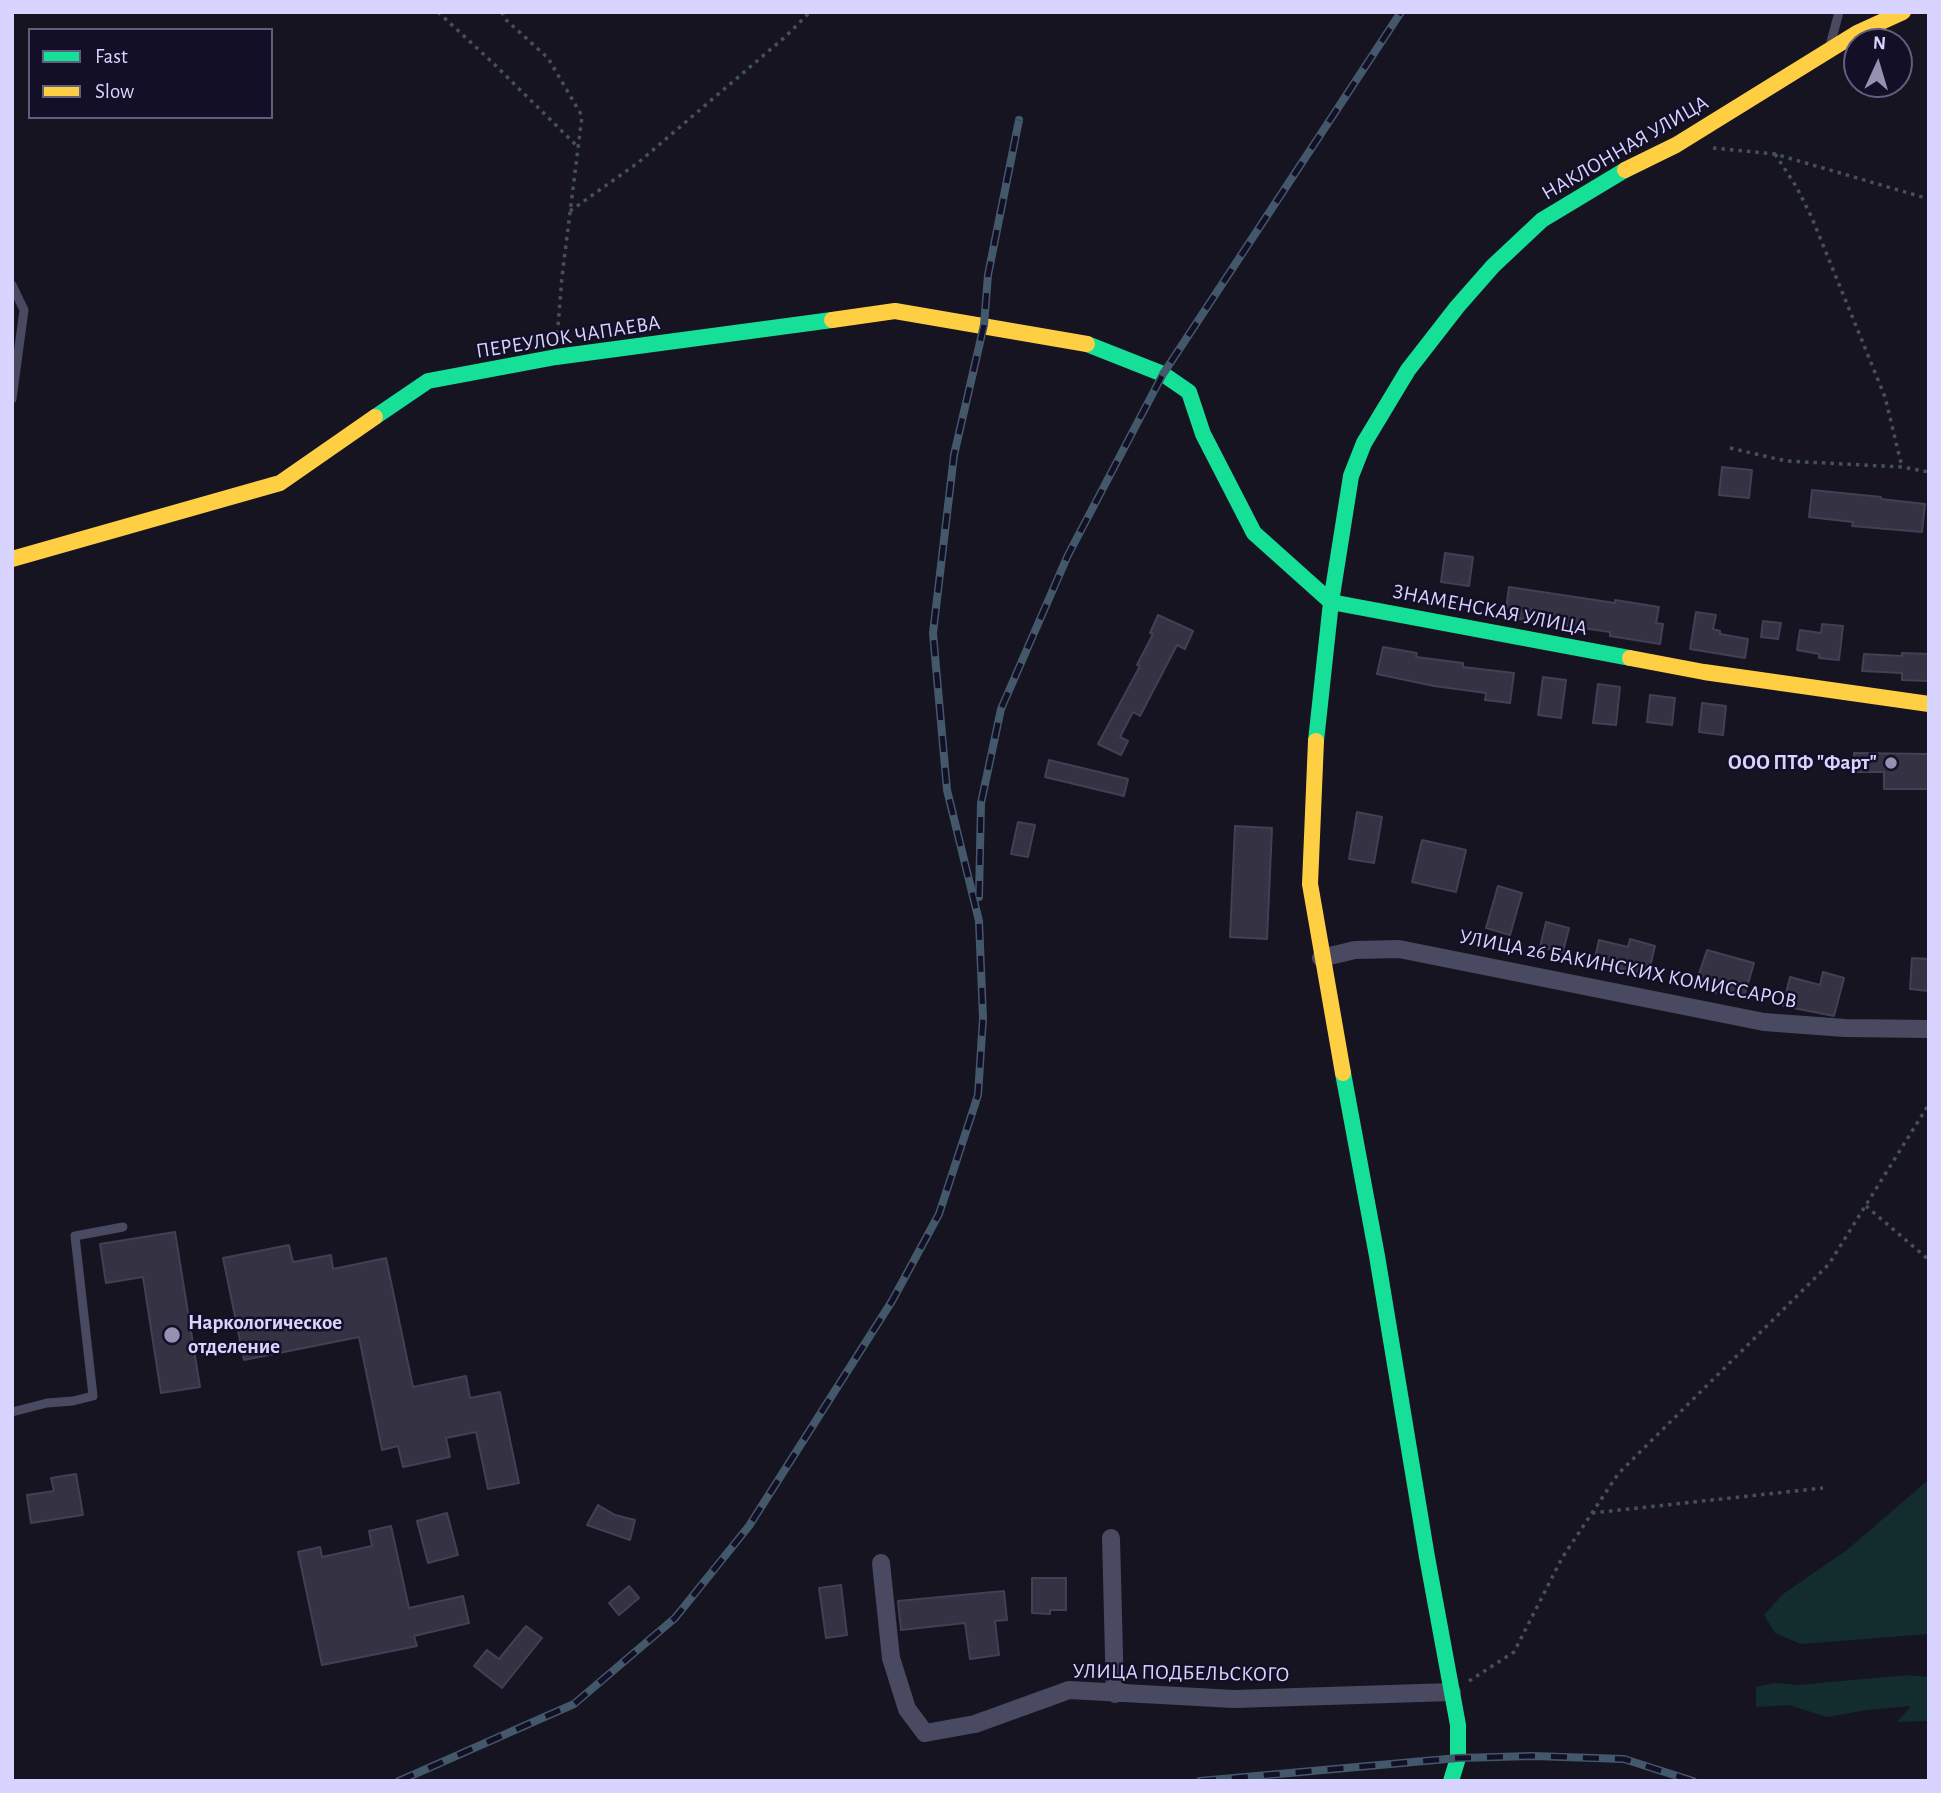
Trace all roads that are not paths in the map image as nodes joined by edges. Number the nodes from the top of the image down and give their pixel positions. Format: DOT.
graph roads {
  1 [pos="1839,12"];
  2 [pos="1903,12"];
  3 [pos="1829,50"];
  4 [pos="12,285"];
  5 [pos="12,399"];
  6 [pos="12,559"];
  7 [pos="1331,602"];
  8 [pos="1929,704"];
  9 [pos="1321,958"];
  10 [pos="1929,1028"];
  11 [pos="123,1227"];
  12 [pos="12,1412"];
  13 [pos="1111,1538"];
  14 [pos="881,1563"];
  15 [pos="1452,1692"];
  16 [pos="1115,1693"];
  17 [pos="1451,1781"];
  1 -- 3 [label="lane"];
  2 -- 3 [label="street, НАКЛОННАЯ УЛИЦА"];
  3 -- 7 [label="street, НАКЛОННАЯ УЛИЦА"];
  4 -- 5 [label="lane"];
  6 -- 7 [label="street, ПЕРЕУЛОК ЧАПАЕВА"];
  7 -- 8 [label="street, ЗНАМЕНСКАЯ УЛИЦА"];
  7 -- 9 [label="street, НАКЛОННАЯ УЛИЦА"];
  9 -- 10 [label="street, УЛИЦА 26 БАКИНСКИХ КОМИССАРОВ"];
  9 -- 15 [label="street, НАКЛОННАЯ УЛИЦА"];
  11 -- 12 [label="lane"];
  13 -- 16 [label="street"];
  14 -- 16 [label="street, УЛИЦА ПОДБЕЛЬСКОГО"];
  15 -- 16 [label="street, УЛИЦА ПОДБЕЛЬСКОГО"];
  15 -- 17 [label="street, НАКЛОННАЯ УЛИЦА"];
}
